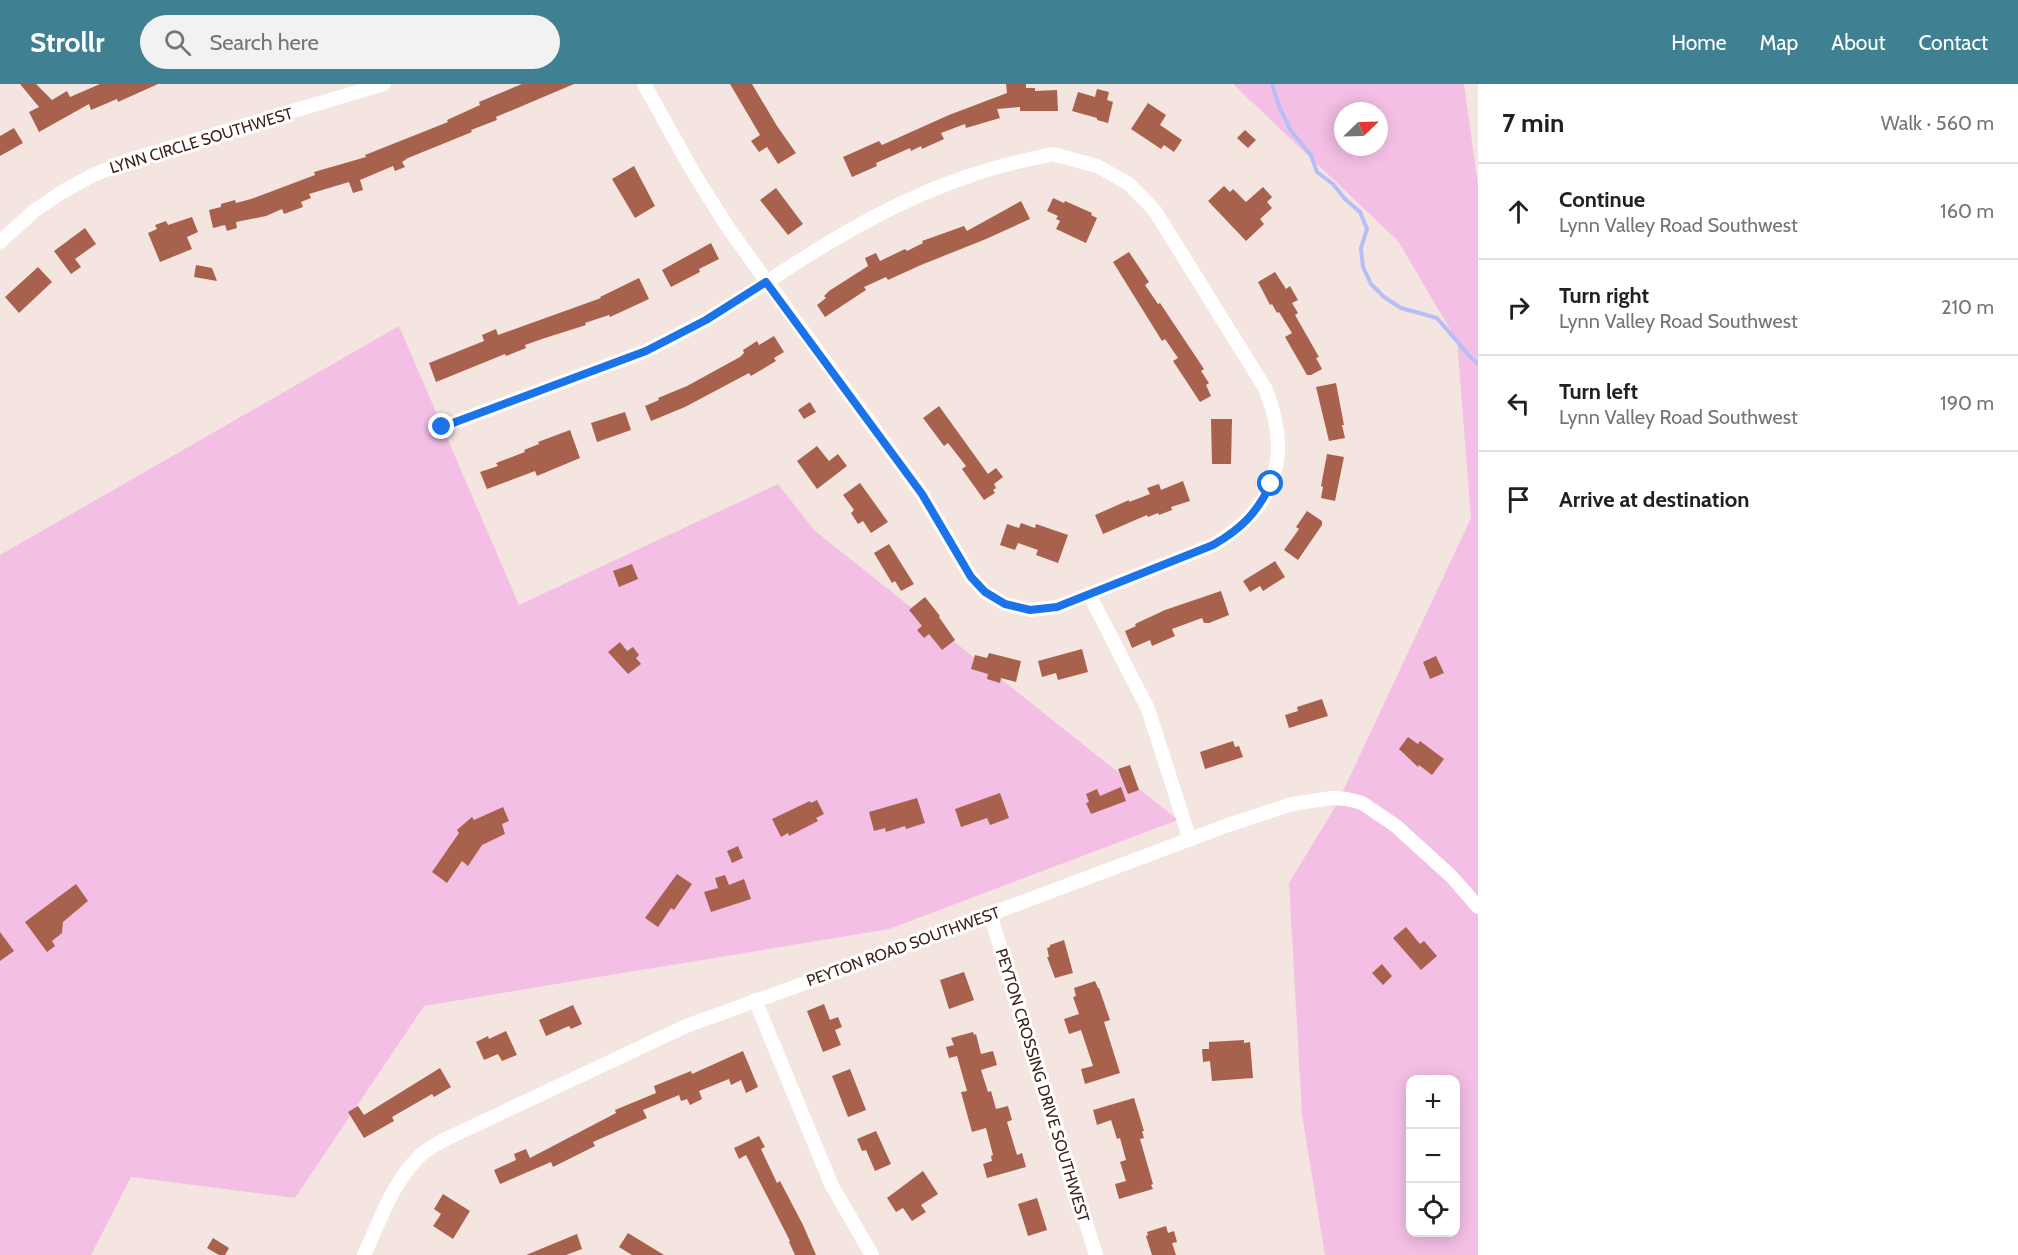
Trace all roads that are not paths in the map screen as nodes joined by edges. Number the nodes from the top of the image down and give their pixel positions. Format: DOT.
graph roads {
  1 [pos="384,84"];
  2 [pos="644,84"];
  3 [pos="0,242"];
  4 [pos="766,282"];
  5 [pos="442,427"];
  6 [pos="1089,594"];
  7 [pos="1190,840"];
  8 [pos="1478,907"];
  9 [pos="990,914"];
  10 [pos="755,1000"];
  11 [pos="364,1255"];
  12 [pos="872,1255"];
  13 [pos="1096,1255"];
  1 -- 3 [label="street, LYNN CIRCLE SOUTHWEST"];
  2 -- 4 [label="street"];
  4 -- 5 [label="street"];
  4 -- 6 [label="street"];
  4 -- 6 [label="street"];
  6 -- 7 [label="street"];
  7 -- 8 [label="street, PEYTON ROAD SOUTHWEST"];
  7 -- 9 [label="street, PEYTON ROAD SOUTHWEST"];
  9 -- 10 [label="street, PEYTON ROAD SOUTHWEST"];
  9 -- 13 [label="street, PEYTON CROSSING DRIVE SOUTHWEST"];
  10 -- 11 [label="street, PEYTON ROAD SOUTHWEST"];
  10 -- 12 [label="street"];
}
